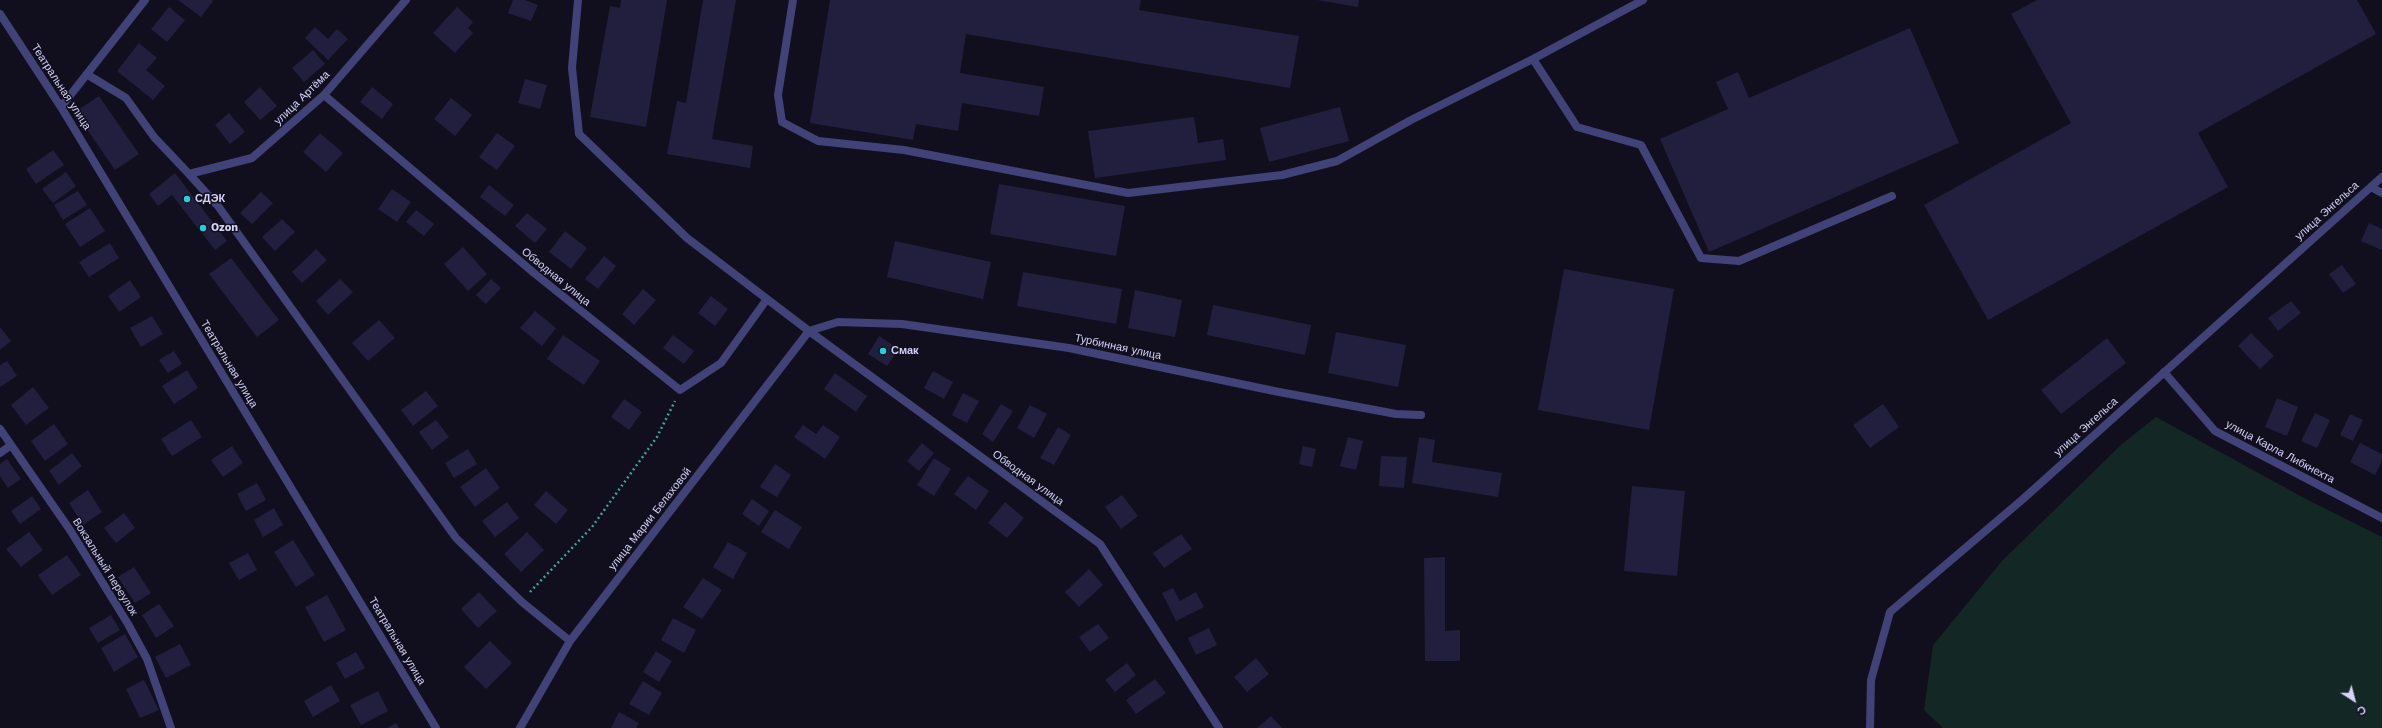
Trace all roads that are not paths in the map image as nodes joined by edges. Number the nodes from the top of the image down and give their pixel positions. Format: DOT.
graph roads {
  1 [pos="145,0"];
  2 [pos="406,0"];
  3 [pos="578,0"];
  4 [pos="793,0"];
  5 [pos="1643,0"];
  6 [pos="0,14"];
  7 [pos="1533,59"];
  8 [pos="88,75"];
  9 [pos="324,95"];
  10 [pos="61,107"];
  11 [pos="189,174"];
  12 [pos="2382,177"];
  13 [pos="2371,187"];
  14 [pos="2382,193"];
  15 [pos="1892,196"];
  16 [pos="767,299"];
  17 [pos="809,331"];
  18 [pos="2164,372"];
  19 [pos="1421,415"];
  20 [pos="0,429"];
  21 [pos="10,446"];
  22 [pos="0,453"];
  23 [pos="2382,518"];
  24 [pos="570,641"];
  25 [pos="171,728"];
  26 [pos="436,728"];
  27 [pos="520,728"];
  28 [pos="1220,728"];
  29 [pos="1870,728"];
  1 -- 8 [label="street"];
  2 -- 9 [label="street, улица Артёма"];
  3 -- 16 [label="street, Обводная улица"];
  4 -- 7 [label="street"];
  5 -- 7 [label="street"];
  6 -- 10 [label="street, Театральная улица"];
  7 -- 15 [label="street"];
  8 -- 10 [label="street"];
  8 -- 11 [label="street"];
  9 -- 11 [label="street, улица Артёма"];
  9 -- 16 [label="street, Обводная улица"];
  10 -- 26 [label="street, Театральная улица"];
  11 -- 24 [label="street"];
  12 -- 13 [label="street, улица Энгельса"];
  13 -- 14 [label="street"];
  13 -- 18 [label="street, улица Энгельса"];
  16 -- 17 [label="street, Обводная улица"];
  17 -- 19 [label="street, Турбинная улица"];
  17 -- 24 [label="street, улица Марии Белаховой"];
  17 -- 28 [label="street, Обводная улица"];
  18 -- 23 [label="street, улица Карла Либкнехта"];
  18 -- 29 [label="street, улица Энгельса"];
  20 -- 21 [label="street, Вокзальный переулок"];
  21 -- 22 [label="street"];
  21 -- 25 [label="street, Вокзальный переулок"];
  24 -- 27 [label="street, улица Марии Белаховой"];
}
